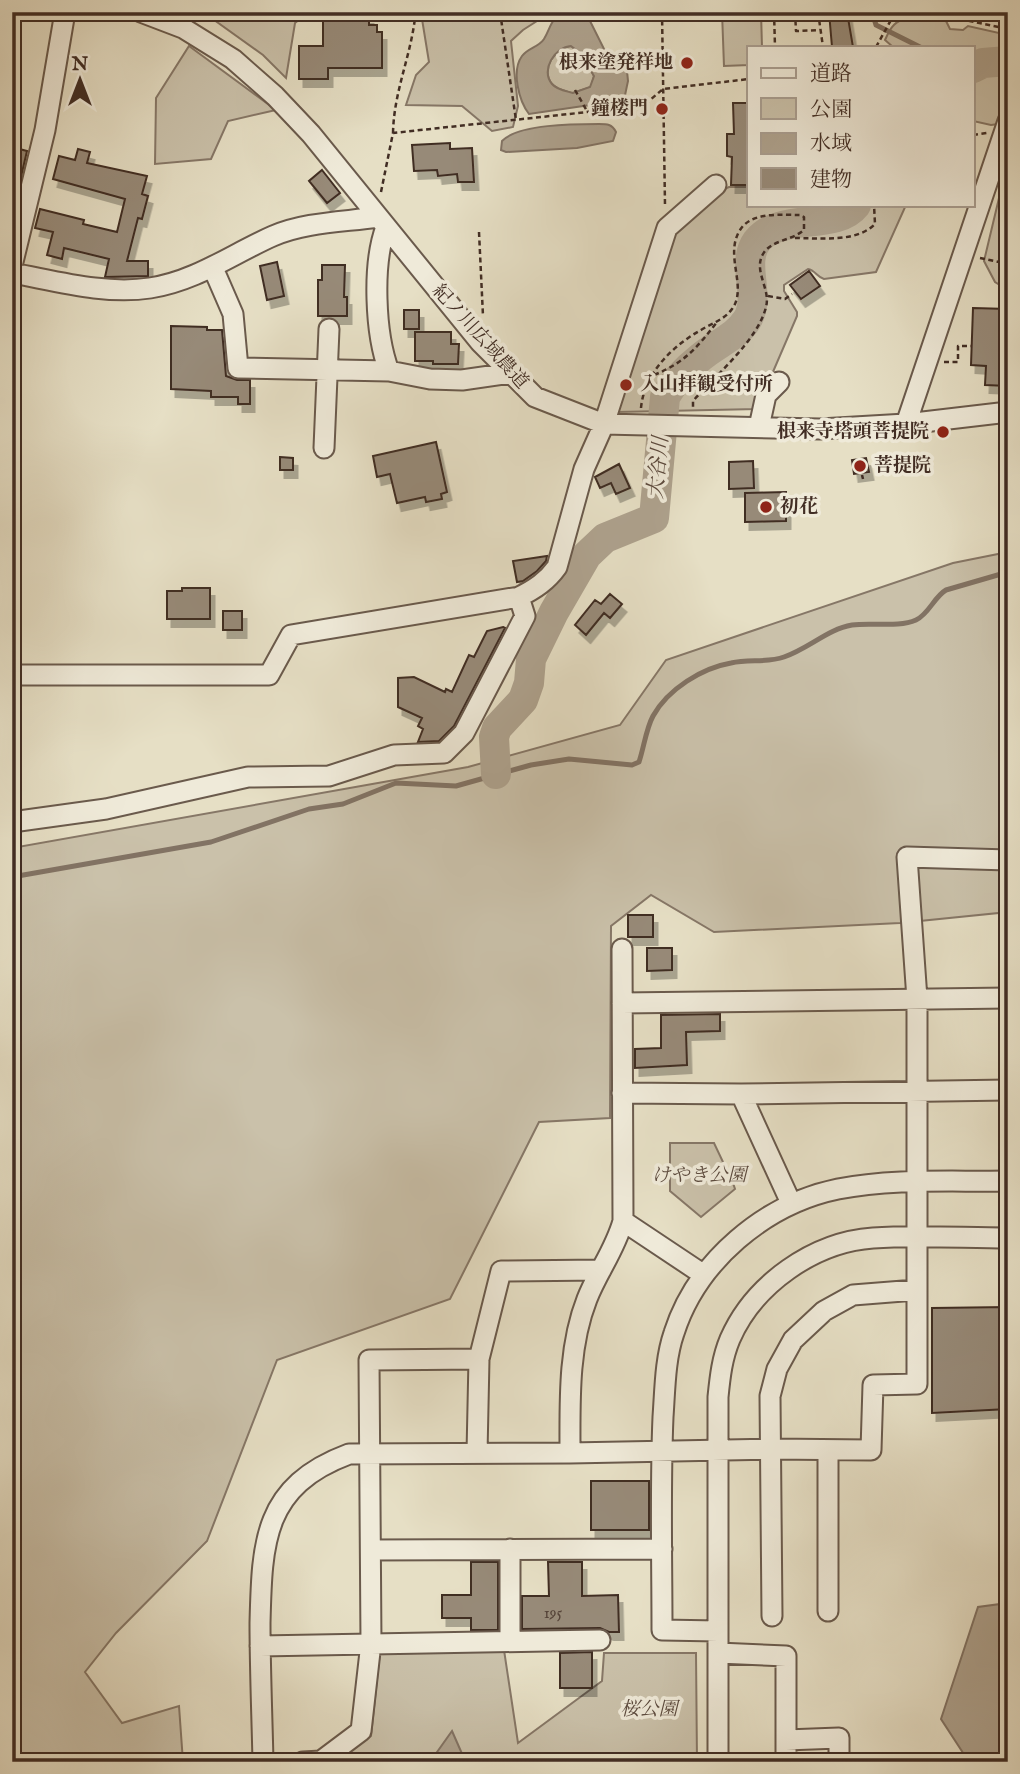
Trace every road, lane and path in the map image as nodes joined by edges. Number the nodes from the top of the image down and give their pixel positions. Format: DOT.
graph roads {
  1 [pos="65,12"];
  2 [pos="141,12"];
  3 [pos="406,12"];
  4 [pos="500,12"];
  5 [pos="662,12"];
  6 [pos="774,12"];
  7 [pos="795,12"];
  8 [pos="818,12"];
  9 [pos="901,12"];
  10 [pos="927,12"];
  11 [pos="1008,29"];
  12 [pos="820,30"];
  13 [pos="775,46"];
  14 [pos="823,46"];
  15 [pos="877,46"];
  16 [pos="656,74"];
  17 [pos="663,74"];
  18 [pos="747,79"];
  19 [pos="663,89"];
  20 [pos="575,90"];
  21 [pos="587,110"];
  22 [pos="516,121"];
  23 [pos="1008,121"];
  24 [pos="393,133"];
  25 [pos="1004,144"];
  26 [pos="716,185"];
  27 [pos="664,205"];
  28 [pos="874,206"];
  29 [pos="379,218"];
  30 [pos="479,232"];
  31 [pos="794,238"];
  32 [pos="963,251"];
  33 [pos="1008,264"];
  34 [pos="12,266"];
  35 [pos="213,268"];
  36 [pos="12,273"];
  37 [pos="792,294"];
  38 [pos="768,296"];
  39 [pos="719,321"];
  40 [pos="329,329"];
  41 [pos="972,346"];
  42 [pos="485,347"];
  43 [pos="926,362"];
  44 [pos="329,370"];
  45 [pos="389,371"];
  46 [pos="511,373"];
  47 [pos="653,375"];
  48 [pos="779,382"];
  49 [pos="1008,412"];
  50 [pos="906,424"];
  51 [pos="604,425"];
  52 [pos="653,426"];
  53 [pos="694,426"];
  54 [pos="759,427"];
  55 [pos="324,448"];
  56 [pos="519,597"];
  57 [pos="12,675"];
  58 [pos="12,822"];
  59 [pos="1008,860"];
  60 [pos="622,949"];
  61 [pos="1008,998"];
  62 [pos="917,999"];
  63 [pos="622,1003"];
  64 [pos="917,1090"];
  65 [pos="1008,1090"];
  66 [pos="622,1093"];
  67 [pos="741,1094"];
  68 [pos="1008,1181"];
  69 [pos="916,1182"];
  70 [pos="791,1203"];
  71 [pos="623,1221"];
  72 [pos="916,1238"];
  73 [pos="1008,1238"];
  74 [pos="601,1270"];
  75 [pos="704,1275"];
  76 [pos="916,1290"];
  77 [pos="479,1359"];
  78 [pos="772,1449"];
  79 [pos="828,1450"];
  80 [pos="717,1451"];
  81 [pos="662,1452"];
  82 [pos="477,1453"];
  83 [pos="570,1453"];
  84 [pos="370,1454"];
  85 [pos="510,1549"];
  86 [pos="662,1549"];
  87 [pos="370,1550"];
  88 [pos="828,1611"];
  89 [pos="772,1616"];
  90 [pos="718,1631"];
  91 [pos="510,1640"];
  92 [pos="600,1640"];
  93 [pos="371,1643"];
  94 [pos="260,1646"];
  95 [pos="718,1653"];
  96 [pos="786,1740"];
  97 [pos="263,1762"];
  98 [pos="303,1762"];
  99 [pos="718,1762"];
  100 [pos="786,1762"];
  101 [pos="839,1762"];
  1 -- 34 [label="street"];
  2 -- 29 [label="street, 紀ノ川広域農道"];
  3 -- 24 [label="path"];
  4 -- 22 [label="path"];
  5 -- 17 [label="path"];
  6 -- 13 [label="path"];
  7 -- 12 [label="path"];
  8 -- 12 [label="path"];
  9 -- 15 [label="path"];
  10 -- 11 [label="path"];
  12 -- 14 [label="path"];
  16 -- 17 [label="path"];
  17 -- 19 [label="path"];
  18 -- 19 [label="path"];
  19 -- 21 [label="path"];
  19 -- 27 [label="path"];
  20 -- 21 [label="path"];
  21 -- 22 [label="path"];
  22 -- 24 [label="path"];
  23 -- 25 [label="street"];
  24 -- 29 [label="path"];
  25 -- 32 [label="street"];
  26 -- 51 [label="street"];
  28 -- 31 [label="path"];
  29 -- 35 [label="street"];
  29 -- 42 [label="street, 紀ノ川広域農道"];
  29 -- 45 [label="street"];
  30 -- 42 [label="path"];
  31 -- 38 [label="path"];
  31 -- 39 [label="path"];
  32 -- 33 [label="path"];
  32 -- 43 [label="street"];
  35 -- 36 [label="street"];
  35 -- 44 [label="street"];
  37 -- 38 [label="path"];
  38 -- 53 [label="path"];
  39 -- 47 [label="path"];
  39 -- 47 [label="path"];
  40 -- 44 [label="street"];
  41 -- 43 [label="path"];
  42 -- 46 [label="street, 紀ノ川広域農道"];
  43 -- 50 [label="street"];
  44 -- 45 [label="street"];
  44 -- 55 [label="street"];
  45 -- 46 [label="street"];
  46 -- 51 [label="street, 紀ノ川広域農道"];
  47 -- 52 [label="path"];
  48 -- 54 [label="street"];
  49 -- 50 [label="street, 紀ノ川広域農道"];
  50 -- 54 [label="street, 紀ノ川広域農道"];
  51 -- 52 [label="street, 紀ノ川広域農道"];
  51 -- 56 [label="street"];
  52 -- 53 [label="street, 紀ノ川広域農道"];
  53 -- 54 [label="street, 紀ノ川広域農道"];
  56 -- 57 [label="street"];
  56 -- 58 [label="street"];
  59 -- 62 [label="street"];
  60 -- 63 [label="street"];
  61 -- 62 [label="street"];
  62 -- 63 [label="street"];
  62 -- 64 [label="street"];
  63 -- 66 [label="street"];
  64 -- 65 [label="street"];
  64 -- 67 [label="street"];
  64 -- 69 [label="street"];
  66 -- 67 [label="street"];
  66 -- 71 [label="street"];
  67 -- 70 [label="street"];
  68 -- 69 [label="street"];
  69 -- 70 [label="street"];
  69 -- 72 [label="street"];
  70 -- 75 [label="street"];
  71 -- 74 [label="street"];
  71 -- 75 [label="street"];
  72 -- 73 [label="street"];
  72 -- 76 [label="street"];
  72 -- 80 [label="street"];
  74 -- 77 [label="street"];
  74 -- 83 [label="street"];
  75 -- 81 [label="street"];
  76 -- 78 [label="street"];
  76 -- 79 [label="street"];
  77 -- 82 [label="street"];
  77 -- 84 [label="street"];
  78 -- 79 [label="street"];
  78 -- 80 [label="street"];
  78 -- 89 [label="street"];
  79 -- 88 [label="street"];
  80 -- 81 [label="street"];
  80 -- 90 [label="street"];
  81 -- 83 [label="street"];
  81 -- 86 [label="street"];
  82 -- 83 [label="street"];
  82 -- 84 [label="street"];
  84 -- 87 [label="street"];
  84 -- 94 [label="street"];
  85 -- 86 [label="street"];
  85 -- 87 [label="street"];
  85 -- 91 [label="street"];
  86 -- 90 [label="street"];
  87 -- 93 [label="street"];
  90 -- 95 [label="street"];
  91 -- 92 [label="street"];
  91 -- 93 [label="street"];
  93 -- 94 [label="street"];
  93 -- 98 [label="street"];
  94 -- 97 [label="street"];
  95 -- 96 [label="street"];
  95 -- 99 [label="street"];
  96 -- 100 [label="street"];
  96 -- 101 [label="street"];
}
